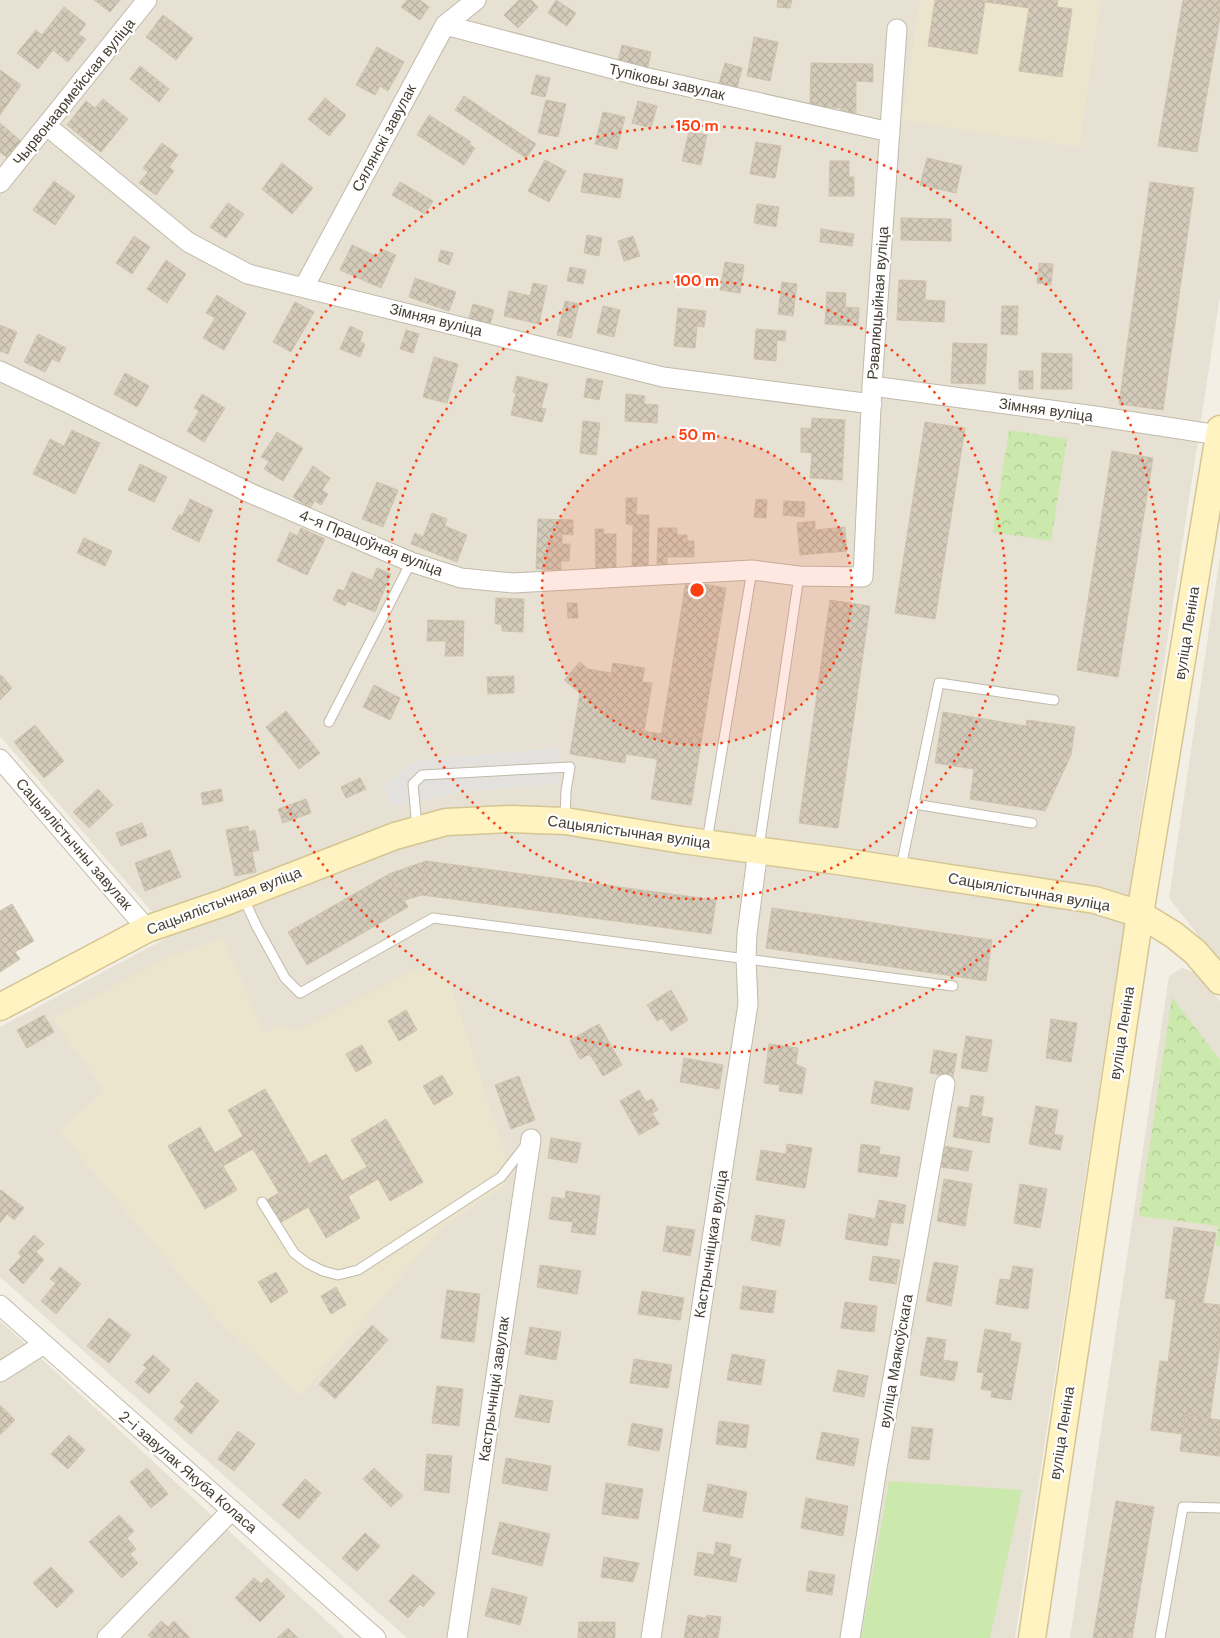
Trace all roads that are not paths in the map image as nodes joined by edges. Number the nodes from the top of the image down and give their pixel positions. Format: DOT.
graph roads {
  1 [pos="147,0"];
  2 [pos="476,0"];
  3 [pos="445,25"];
  4 [pos="897,28"];
  5 [pos="47,126"];
  6 [pos="890,132"];
  7 [pos="0,183"];
  8 [pos="304,287"];
  9 [pos="0,371"];
  10 [pos="872,395"];
  11 [pos="1219,432"];
  12 [pos="411,562"];
  13 [pos="752,570"];
  14 [pos="799,576"];
  15 [pos="863,577"];
  16 [pos="1054,700"];
  17 [pos="329,722"];
  18 [pos="0,759"];
  19 [pos="914,804"];
  20 [pos="565,821"];
  21 [pos="1032,822"];
  22 [pos="417,829"];
  23 [pos="707,843"];
  24 [pos="758,850"];
  25 [pos="900,870"];
  26 [pos="242,895"];
  27 [pos="1140,914"];
  28 [pos="148,929"];
  29 [pos="746,959"];
  30 [pos="1219,979"];
  31 [pos="954,986"];
  32 [pos="0,1007"];
  33 [pos="945,1084"];
  34 [pos="531,1139"];
  35 [pos="262,1202"];
  36 [pos="0,1305"];
  37 [pos="44,1344"];
  38 [pos="0,1372"];
  39 [pos="1220,1508"];
  40 [pos="232,1510"];
  41 [pos="107,1638"];
  42 [pos="376,1638"];
  43 [pos="457,1638"];
  44 [pos="652,1638"];
  45 [pos="850,1638"];
  46 [pos="1032,1638"];
  47 [pos="1160,1638"];
  1 -- 5 [label="street, Чырвонаармейская вуліца"];
  2 -- 3 [label="street, Сялянскі завулак"];
  3 -- 6 [label="street, Тупіковы завулак"];
  3 -- 8 [label="street, Сялянскі завулак"];
  4 -- 6 [label="street, Рэвалюцыйная вуліца"];
  5 -- 7 [label="street, Чырвонаармейская вуліца"];
  5 -- 8 [label="street, Зімняя вуліца"];
  6 -- 10 [label="street, Рэвалюцыйная вуліца"];
  8 -- 10 [label="street, Зімняя вуліца"];
  9 -- 12 [label="street, 4-я Працоўная вуліца"];
  10 -- 11 [label="street, Зімняя вуліца"];
  10 -- 15 [label="street, Рэвалюцыйная вуліца"];
  11 -- 27 [label="main road, вуліца Леніна"];
  12 -- 13 [label="street, 4-я Працоўная вуліца"];
  12 -- 17 [label="lane"];
  13 -- 14 [label="street, 4-я Працоўная вуліца"];
  13 -- 23 [label="lane"];
  14 -- 15 [label="street, 4-я Працоўная вуліца"];
  14 -- 24 [label="lane"];
  16 -- 19 [label="lane"];
  18 -- 28 [label="street, Сацыялістычны завулак"];
  19 -- 21 [label="lane"];
  19 -- 25 [label="lane"];
  20 -- 22 [label="main road, Сацыялістычная вуліца"];
  20 -- 22 [label="lane"];
  20 -- 23 [label="main road, Сацыялістычная вуліца"];
  22 -- 26 [label="main road, Сацыялістычная вуліца"];
  23 -- 24 [label="main road, Сацыялістычная вуліца"];
  24 -- 25 [label="main road, Сацыялістычная вуліца"];
  24 -- 29 [label="street, Кастрычніцкая вуліца"];
  25 -- 27 [label="main road, Сацыялістычная вуліца"];
  26 -- 28 [label="main road, Сацыялістычная вуліца"];
  26 -- 29 [label="lane"];
  27 -- 30 [label="main road, Сацыялістычная вуліца"];
  27 -- 46 [label="main road, вуліца Леніна"];
  28 -- 32 [label="main road, Сацыялістычная вуліца"];
  29 -- 31 [label="lane"];
  29 -- 44 [label="street, Кастрычніцкая вуліца"];
  33 -- 45 [label="street, вуліца Маякоўскага"];
  34 -- 35 [label="lane"];
  34 -- 43 [label="street, Кастрычніцкі завулак"];
  36 -- 37 [label="street, 2-і завулак Якуба Коласа"];
  37 -- 38 [label="street"];
  37 -- 40 [label="street, 2-і завулак Якуба Коласа"];
  39 -- 47 [label="lane"];
  40 -- 41 [label="street"];
  40 -- 42 [label="street, 2-і завулак Якуба Коласа"];
}
